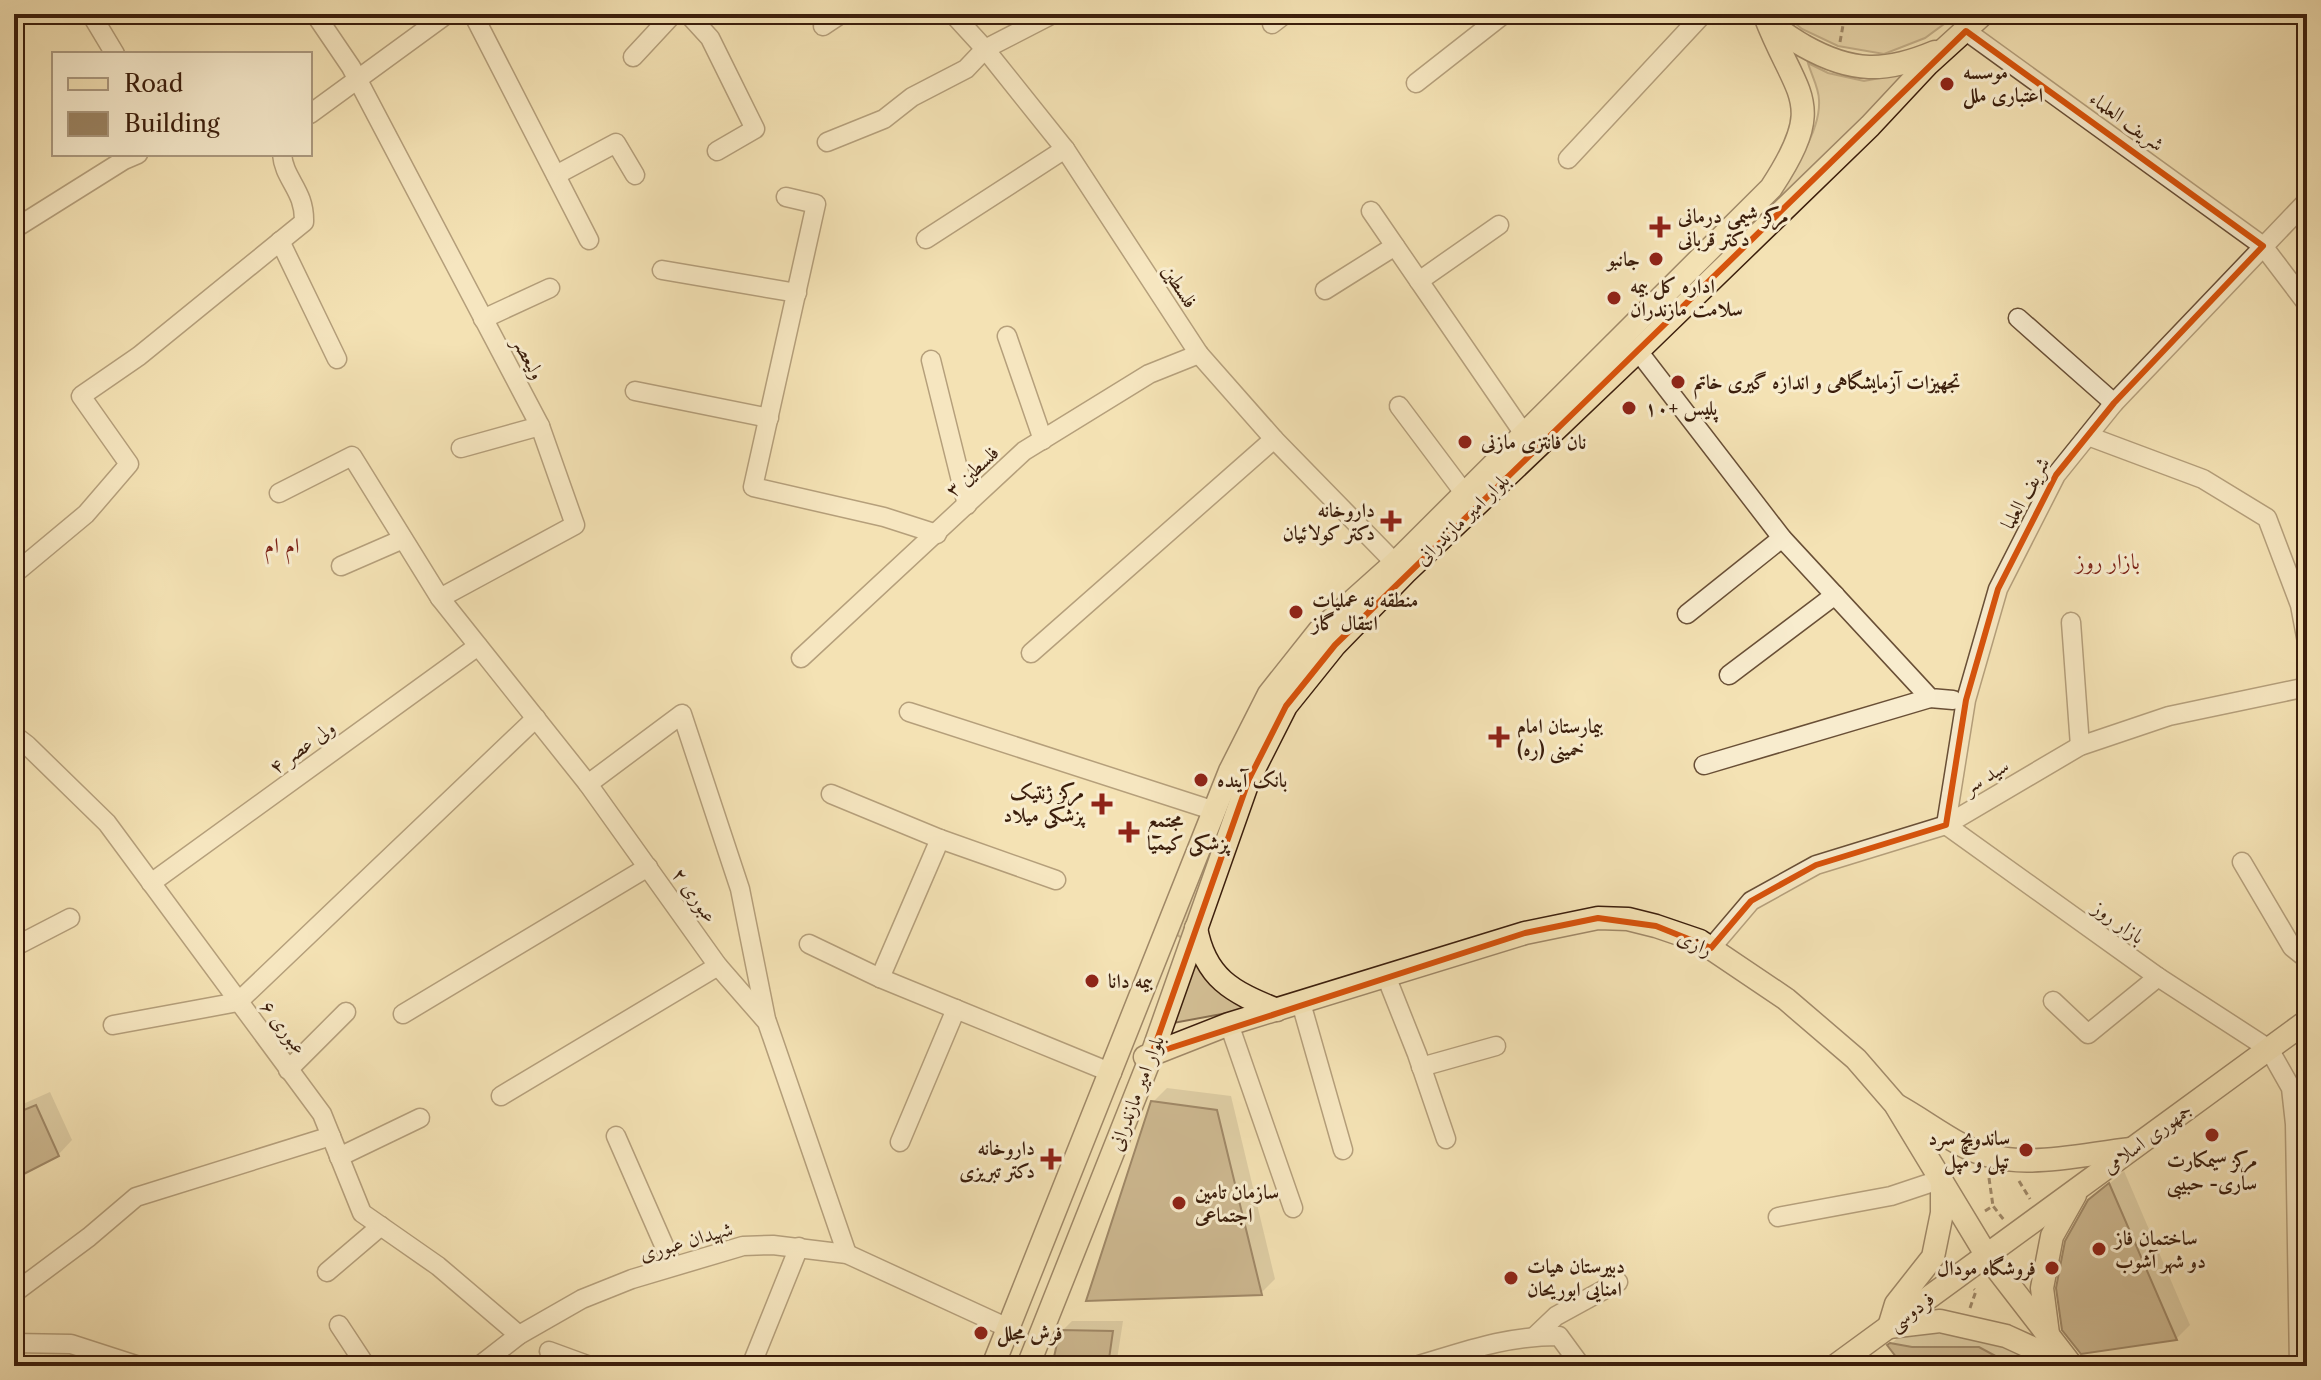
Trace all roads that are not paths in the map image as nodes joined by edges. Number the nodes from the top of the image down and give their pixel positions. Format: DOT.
graph roads {
  1 [pos="91,14"];
  2 [pos="315,14"];
  3 [pos="447,14"];
  4 [pos="473,14"];
  5 [pos="673,14"];
  6 [pos="688,14"];
  7 [pos="841,14"];
  8 [pos="953,14"];
  9 [pos="1053,14"];
  10 [pos="1504,14"];
  11 [pos="1703,14"];
  12 [pos="1983,14"];
  13 [pos="1764,15"];
  14 [pos="1965,22"];
  15 [pos="823,26"];
  16 [pos="1944,48"];
  17 [pos="985,49"];
  18 [pos="114,52"];
  19 [pos="633,57"];
  20 [pos="358,80"];
  21 [pos="1416,83"];
  22 [pos="312,113"];
  23 [pos="827,142"];
  24 [pos="1065,149"];
  25 [pos="717,151"];
  26 [pos="133,156"];
  27 [pos="283,159"];
  28 [pos="1568,159"];
  29 [pos="556,175"];
  30 [pos="635,175"];
  31 [pos="786,197"];
  32 [pos="2307,201"];
  33 [pos="1371,211"];
  34 [pos="1499,225"];
  35 [pos="14,229"];
  36 [pos="926,239"];
  37 [pos="589,240"];
  38 [pos="280,241"];
  39 [pos="1395,246"];
  40 [pos="2263,246"];
  41 [pos="662,270"];
  42 [pos="1419,281"];
  43 [pos="550,288"];
  44 [pos="1325,290"];
  45 [pos="797,293"];
  46 [pos="2307,304"];
  47 [pos="2018,318"];
  48 [pos="483,319"];
  49 [pos="1007,336"];
  50 [pos="1638,351"];
  51 [pos="1199,354"];
  52 [pos="337,359"];
  53 [pos="931,360"];
  54 [pos="635,391"];
  55 [pos="2114,403"];
  56 [pos="1399,406"];
  57 [pos="769,418"];
  58 [pos="540,426"];
  59 [pos="1524,434"];
  60 [pos="2088,436"];
  61 [pos="1274,439"];
  62 [pos="1043,440"];
  63 [pos="461,448"];
  64 [pos="279,493"];
  65 [pos="1465,494"];
  66 [pos="967,505"];
  67 [pos="937,534"];
  68 [pos="1782,538"];
  69 [pos="403,539"];
  70 [pos="1395,563"];
  71 [pos="341,566"];
  72 [pos="14,574"];
  73 [pos="1835,595"];
  74 [pos="440,598"];
  75 [pos="1687,614"];
  76 [pos="2071,622"];
  77 [pos="2307,642"];
  78 [pos="478,646"];
  79 [pos="1031,653"];
  80 [pos="801,658"];
  81 [pos="1729,675"];
  82 [pos="2307,687"];
  83 [pos="1930,698"];
  84 [pos="1953,700"];
  85 [pos="909,712"];
  86 [pos="536,718"];
  87 [pos="18,744"];
  88 [pos="2080,746"];
  89 [pos="1704,765"];
  90 [pos="588,784"];
  91 [pos="831,794"];
  92 [pos="1215,811"];
  93 [pos="1946,825"];
  94 [pos="940,839"];
  95 [pos="2242,862"];
  96 [pos="648,867"];
  97 [pos="1056,880"];
  98 [pos="151,883"];
  99 [pos="70,918"];
  100 [pos="1196,928"];
  101 [pos="809,944"];
  102 [pos="14,947"];
  103 [pos="1711,948"];
  104 [pos="2307,959"];
  105 [pos="718,966"];
  106 [pos="1386,976"];
  107 [pos="2158,977"];
  108 [pos="880,978"];
  109 [pos="2053,1001"];
  110 [pos="238,1002"];
  111 [pos="1301,1003"];
  112 [pos="956,1009"];
  113 [pos="1277,1010"];
  114 [pos="346,1012"];
  115 [pos="403,1014"];
  116 [pos="2307,1021"];
  117 [pos="767,1022"];
  118 [pos="1229,1024"];
  119 [pos="113,1025"];
  120 [pos="1496,1046"];
  121 [pos="2269,1049"];
  122 [pos="1152,1054"];
  123 [pos="1421,1067"];
  124 [pos="288,1070"];
  125 [pos="1112,1073"];
  126 [pos="501,1096"];
  127 [pos="1895,1104"];
  128 [pos="420,1118"];
  129 [pos="331,1136"];
  130 [pos="616,1136"];
  131 [pos="1446,1139"];
  132 [pos="900,1142"];
  133 [pos="2132,1149"];
  134 [pos="1343,1150"];
  135 [pos="339,1157"];
  136 [pos="1942,1179"];
  137 [pos="2078,1189"];
  138 [pos="1293,1208"];
  139 [pos="1778,1217"];
  140 [pos="381,1226"];
  141 [pos="799,1247"];
  142 [pos="847,1254"];
  143 [pos="1987,1256"];
  144 [pos="673,1266"];
  145 [pos="327,1272"];
  146 [pos="1618,1282"];
  147 [pos="14,1293"];
  148 [pos="339,1325"];
  149 [pos="1889,1327"];
  150 [pos="1008,1328"];
  151 [pos="519,1335"];
  152 [pos="2048,1335"];
  153 [pos="1535,1336"];
  154 [pos="15,1341"];
  155 [pos="76,1345"];
  156 [pos="549,1351"];
  157 [pos="91,1366"];
  158 [pos="139,1366"];
  159 [pos="366,1366"];
  160 [pos="479,1366"];
  161 [pos="590,1366"];
  162 [pos="751,1366"];
  163 [pos="993,1366"];
  164 [pos="1028,1366"];
  165 [pos="1416,1366"];
  166 [pos="1581,1366"];
  167 [pos="1835,1366"];
  168 [pos="2072,1366"];
  169 [pos="2299,1366"];
  1 -- 18 [label="street"];
  2 -- 20 [label="street, ولیعصر"];
  3 -- 20 [label="street"];
  4 -- 29 [label="street"];
  5 -- 19 [label="street"];
  6 -- 25 [label="street"];
  7 -- 15 [label="street"];
  8 -- 17 [label="street, فلسطین"];
  9 -- 17 [label="street"];
  10 -- 21 [label="street"];
  11 -- 28 [label="street"];
  12 -- 14 [label="main road"];
  13 -- 16 [label="main road"];
  13 -- 59 [label="main road, بلوار امیر مازندرانی"];
  14 -- 16 [label="main road, بلوار امیر مازندرانی"];
  14 -- 40 [label="street, شریف العلماء"];
  16 -- 50 [label="main road, بلوار امیر مازندرانی"];
  17 -- 23 [label="street"];
  17 -- 24 [label="street, فلسطین"];
  20 -- 22 [label="street"];
  20 -- 48 [label="street, ولیعصر"];
  24 -- 36 [label="street"];
  24 -- 51 [label="street, فلسطین"];
  26 -- 35 [label="street"];
  27 -- 38 [label="street"];
  29 -- 30 [label="street"];
  29 -- 37 [label="street"];
  31 -- 45 [label="street"];
  32 -- 40 [label="street, شریف العلما"];
  33 -- 39 [label="street"];
  34 -- 42 [label="street"];
  38 -- 52 [label="street"];
  38 -- 72 [label="street"];
  39 -- 42 [label="street"];
  39 -- 44 [label="street"];
  40 -- 46 [label="street, شریف العلماء"];
  40 -- 55 [label="street, شریف العلما"];
  41 -- 45 [label="street"];
  42 -- 59 [label="street"];
  43 -- 48 [label="street"];
  45 -- 57 [label="street"];
  47 -- 55 [label="street"];
  48 -- 58 [label="street, ولیعصر"];
  49 -- 62 [label="street"];
  50 -- 68 [label="street"];
  50 -- 100 [label="main road, بلوار امیر مازندرانی"];
  51 -- 61 [label="street, فلسطین"];
  51 -- 62 [label="street, فلسطین ۳"];
  53 -- 66 [label="street"];
  54 -- 57 [label="street"];
  55 -- 60 [label="street, شریف العلما"];
  56 -- 65 [label="street"];
  57 -- 67 [label="street"];
  58 -- 63 [label="street"];
  58 -- 74 [label="street, ولیعصر"];
  59 -- 65 [label="main road, بلوار امیر مازندرانی"];
  60 -- 77 [label="street"];
  60 -- 93 [label="street, شریف العلما"];
  61 -- 70 [label="street, فلسطین"];
  61 -- 79 [label="street"];
  62 -- 66 [label="street, فلسطین ۳"];
  64 -- 69 [label="street, عبوری ۲"];
  65 -- 70 [label="main road, بلوار امیر مازندرانی"];
  66 -- 67 [label="street, فلسطین ۳"];
  67 -- 80 [label="street, فلسطین ۳"];
  68 -- 73 [label="street"];
  68 -- 75 [label="street"];
  69 -- 71 [label="street"];
  69 -- 74 [label="street, عبوری ۲"];
  70 -- 92 [label="main road, بلوار امیر مازندرانی"];
  73 -- 81 [label="street"];
  73 -- 83 [label="street"];
  74 -- 78 [label="street, عبوری ۲"];
  76 -- 88 [label="street"];
  78 -- 86 [label="street, عبوری ۲"];
  78 -- 98 [label="street, ولی عصر ۴"];
  82 -- 88 [label="street, سید سر"];
  83 -- 84 [label="street"];
  83 -- 89 [label="street"];
  85 -- 92 [label="street"];
  86 -- 90 [label="street, عبوری ۲"];
  86 -- 110 [label="street"];
  87 -- 98 [label="street, عبوری ۶"];
  88 -- 93 [label="street, سید سر"];
  90 -- 96 [label="street, عبوری ۲"];
  90 -- 117 [label="street"];
  91 -- 94 [label="street"];
  92 -- 125 [label="main road, بلوار امیر مازندرانی"];
  93 -- 103 [label="street, سید سر"];
  93 -- 107 [label="street, بازار روز"];
  94 -- 97 [label="street"];
  94 -- 108 [label="street"];
  95 -- 104 [label="street"];
  96 -- 105 [label="street, عبوری ۲"];
  96 -- 115 [label="street"];
  98 -- 110 [label="street, عبوری ۶"];
  99 -- 102 [label="street"];
  100 -- 113 [label="main road"];
  100 -- 122 [label="main road, بلوار امیر مازندرانی"];
  101 -- 108 [label="street"];
  103 -- 106 [label="main road, رازی"];
  103 -- 127 [label="main road, رازی"];
  105 -- 117 [label="street, عبوری ۲"];
  105 -- 126 [label="street"];
  106 -- 111 [label="main road, رازی"];
  106 -- 123 [label="street"];
  107 -- 109 [label="street"];
  107 -- 121 [label="street, بازار روز"];
  108 -- 112 [label="street"];
  110 -- 119 [label="street"];
  110 -- 124 [label="street, عبوری ۶"];
  111 -- 113 [label="main road, رازی"];
  111 -- 134 [label="street"];
  112 -- 125 [label="street"];
  112 -- 132 [label="street"];
  113 -- 118 [label="main road, رازی"];
  114 -- 124 [label="street"];
  116 -- 121 [label="main road, جمهوری اسلامی"];
  117 -- 142 [label="street, عبوری ۲"];
  118 -- 122 [label="main road, رازی"];
  118 -- 138 [label="street"];
  120 -- 123 [label="street"];
  121 -- 133 [label="main road, جمهوری اسلامی"];
  121 -- 169 [label="street"];
  122 -- 125 [label="main road, رازی"];
  122 -- 164 [label="main road, بلوار امیر مازندرانی"];
  123 -- 131 [label="street"];
  124 -- 129 [label="street, عبوری ۶"];
  125 -- 150 [label="main road, بلوار امیر مازندرانی"];
  127 -- 133 [label="main road"];
  127 -- 136 [label="main road, رازی"];
  128 -- 135 [label="street"];
  129 -- 135 [label="street, عبوری ۶"];
  129 -- 147 [label="street"];
  130 -- 144 [label="street"];
  133 -- 137 [label="main road, جمهوری اسلامی"];
  135 -- 140 [label="street, عبوری ۶"];
  136 -- 139 [label="street"];
  136 -- 143 [label="main road, رازی"];
  136 -- 149 [label="main road"];
  137 -- 143 [label="main road, جمهوری اسلامی"];
  137 -- 152 [label="main road"];
  140 -- 145 [label="street"];
  140 -- 151 [label="street, عبوری ۶"];
  141 -- 142 [label="street, شهیدان عبوری"];
  141 -- 144 [label="street, شهیدان عبوری"];
  141 -- 162 [label="street"];
  142 -- 150 [label="street, شهیدان عبوری"];
  143 -- 149 [label="main road, فردوسی"];
  143 -- 152 [label="main road, رازی"];
  144 -- 151 [label="street, شهیدان عبوری"];
  146 -- 153 [label="street"];
  148 -- 159 [label="street"];
  149 -- 167 [label="main road, فردوسی"];
  149 -- 168 [label="main road"];
  150 -- 163 [label="main road, بلوار امیر مازندرانی"];
  151 -- 160 [label="street, شهیدان عبوری"];
  152 -- 168 [label="main road, رازی"];
  153 -- 165 [label="street"];
  153 -- 166 [label="street"];
  154 -- 155 [label="street"];
  155 -- 157 [label="street"];
  155 -- 158 [label="street"];
  156 -- 161 [label="street"];
}
